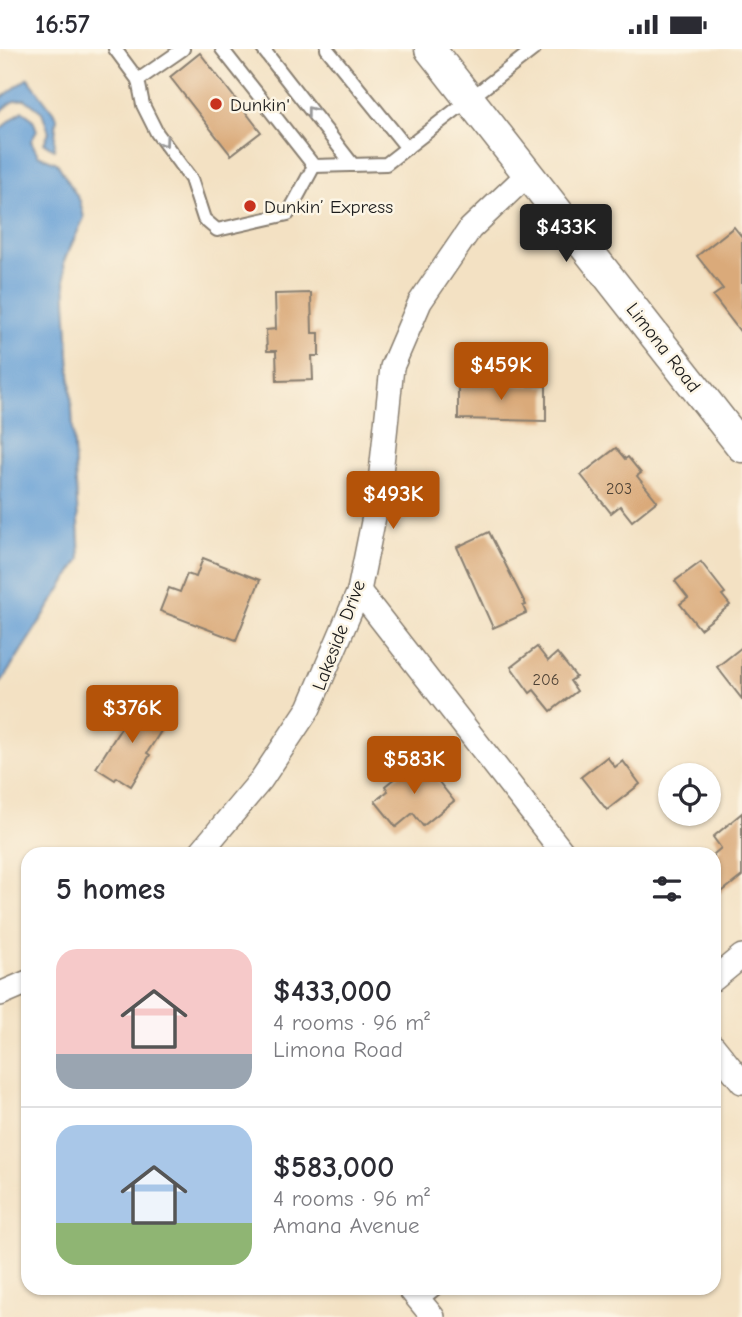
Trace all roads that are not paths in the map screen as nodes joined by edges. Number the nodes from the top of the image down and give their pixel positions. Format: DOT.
graph roads {
  1 [pos="116,49"];
  2 [pos="183,49"];
  3 [pos="222,49"];
  4 [pos="263,49"];
  5 [pos="327,49"];
  6 [pos="430,49"];
  7 [pos="534,49"];
  8 [pos="138,80"];
  9 [pos="470,100"];
  10 [pos="407,148"];
  11 [pos="353,165"];
  12 [pos="314,166"];
  13 [pos="528,174"];
  14 [pos="742,447"];
  15 [pos="359,591"];
  16 [pos="205,847"];
  17 [pos="559,847"];
  18 [pos="742,956"];
  19 [pos="721,973"];
  20 [pos="21,985"];
  21 [pos="0,994"];
  22 [pos="721,1058"];
  23 [pos="742,1082"];
  1 -- 8 [label="lane"];
  2 -- 8 [label="lane"];
  3 -- 12 [label="lane"];
  11 -- 4 [label="lane, one-way"];
  5 -- 10 [label="lane"];
  6 -- 9 [label="street, Limona Road"];
  7 -- 9 [label="lane"];
  8 -- 12 [label="lane, one-way"];
  9 -- 10 [label="lane"];
  9 -- 13 [label="street, Limona Road"];
  10 -- 11 [label="lane"];
  11 -- 12 [label="lane"];
  13 -- 14 [label="street, Limona Road"];
  13 -- 15 [label="street, Lakeside Drive"];
  15 -- 16 [label="street, Lakeside Drive"];
  15 -- 17 [label="street"];
  18 -- 19 [label="street"];
  20 -- 21 [label="street"];
  22 -- 23 [label="street"];
}
